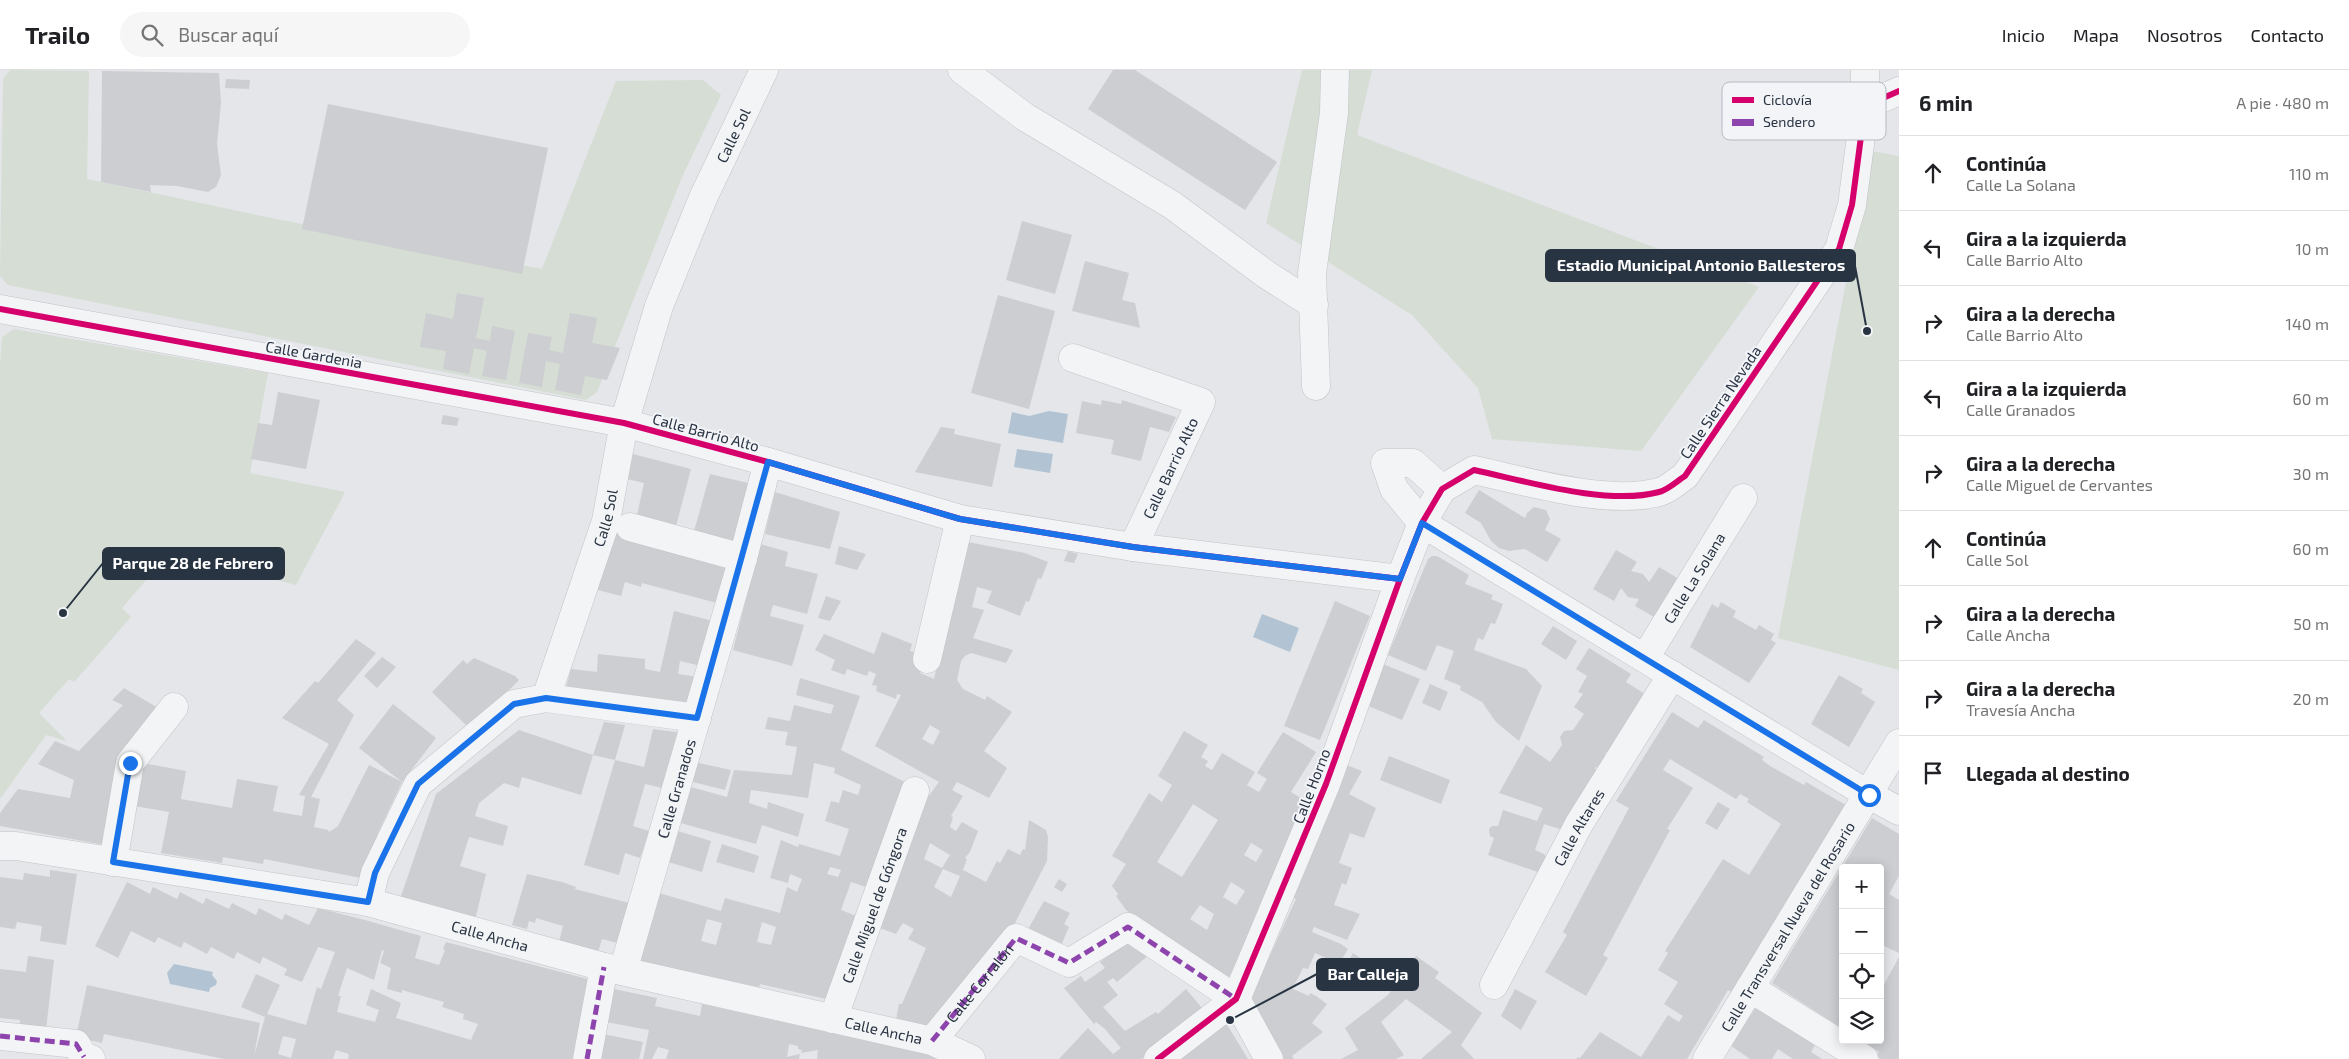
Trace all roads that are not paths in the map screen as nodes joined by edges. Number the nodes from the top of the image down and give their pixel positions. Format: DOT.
graph roads {
  1 [pos="764,70"];
  2 [pos="962,70"];
  3 [pos="1335,70"];
  4 [pos="1899,91"];
  5 [pos="1886,97"];
  6 [pos="1861,140"];
  7 [pos="1314,305"];
  8 [pos="0,309"];
  9 [pos="1073,358"];
  10 [pos="1316,386"];
  11 [pos="624,423"];
  12 [pos="768,462"];
  13 [pos="1442,489"];
  14 [pos="1743,498"];
  15 [pos="960,519"];
  16 [pos="1422,523"];
  17 [pos="630,527"];
  18 [pos="1133,547"];
  19 [pos="743,558"];
  20 [pos="1400,579"];
  21 [pos="1645,658"];
  22 [pos="927,659"];
  23 [pos="1672,675"];
  24 [pos="546,698"];
  25 [pos="174,707"];
  26 [pos="697,718"];
  27 [pos="1899,744"];
  28 [pos="915,791"];
  29 [pos="1869,795"];
  30 [pos="1899,811"];
  31 [pos="0,846"];
  32 [pos="113,862"];
  33 [pos="368,902"];
  34 [pos="614,969"];
  35 [pos="1494,985"];
  36 [pos="1750,988"];
  37 [pos="1236,999"];
  38 [pos="833,1019"];
  39 [pos="0,1036"];
  40 [pos="932,1041"];
  41 [pos="87,1058"];
  42 [pos="587,1059"];
  43 [pos="971,1059"];
  44 [pos="1158,1059"];
  45 [pos="1269,1059"];
  46 [pos="1707,1059"];
  47 [pos="1864,1059"];
  1 -- 11 [label="street, Calle Sol"];
  2 -- 7 [label="street"];
  3 -- 7 [label="street"];
  4 -- 5 [label="street"];
  6 -- 13 [label="street, Calle Sierra Nevada"];
  7 -- 10 [label="street"];
  8 -- 11 [label="street, Calle Gardenia"];
  9 -- 18 [label="street, Calle Barrio Alto"];
  11 -- 12 [label="street, Calle Barrio Alto"];
  11 -- 24 [label="street, Calle Sol"];
  12 -- 15 [label="street, Calle Barrio Alto"];
  12 -- 19 [label="street, Calle Granados"];
  13 -- 16 [label="street, Calle Sierra Nevada"];
  13 -- 16 [label="street"];
  14 -- 21 [label="street, Calle La Solana"];
  15 -- 18 [label="street, Calle Barrio Alto"];
  15 -- 22 [label="street"];
  16 -- 20 [label="street"];
  16 -- 21 [label="street"];
  17 -- 19 [label="street"];
  18 -- 20 [label="street, Calle Barrio Alto"];
  19 -- 26 [label="street, Calle Granados"];
  20 -- 37 [label="street, Calle Horno"];
  21 -- 23 [label="street"];
  23 -- 29 [label="street"];
  23 -- 35 [label="street, Calle Altares"];
  24 -- 26 [label="street"];
  24 -- 33 [label="street"];
  25 -- 32 [label="street"];
  26 -- 34 [label="street, Calle Granados"];
  27 -- 29 [label="street, Calle Transversal Nueva del Rosario"];
  28 -- 38 [label="street, Calle Miguel de Góngora"];
  29 -- 30 [label="street"];
  29 -- 36 [label="street, Calle Transversal Nueva del Rosario"];
  31 -- 32 [label="street, Calle Ancha"];
  32 -- 33 [label="street, Calle Ancha"];
  33 -- 34 [label="street, Calle Ancha"];
  34 -- 38 [label="street, Calle Ancha"];
  34 -- 42 [label="street, Calle Granados"];
  36 -- 46 [label="street, Calle Transversal Nueva del Rosario"];
  36 -- 47 [label="street"];
  37 -- 40 [label="street, Calle Corralón"];
  37 -- 44 [label="street"];
  37 -- 45 [label="street"];
  38 -- 40 [label="street, Calle Ancha"];
  39 -- 41 [label="street"];
  40 -- 43 [label="street, Calle Ancha"];
}
